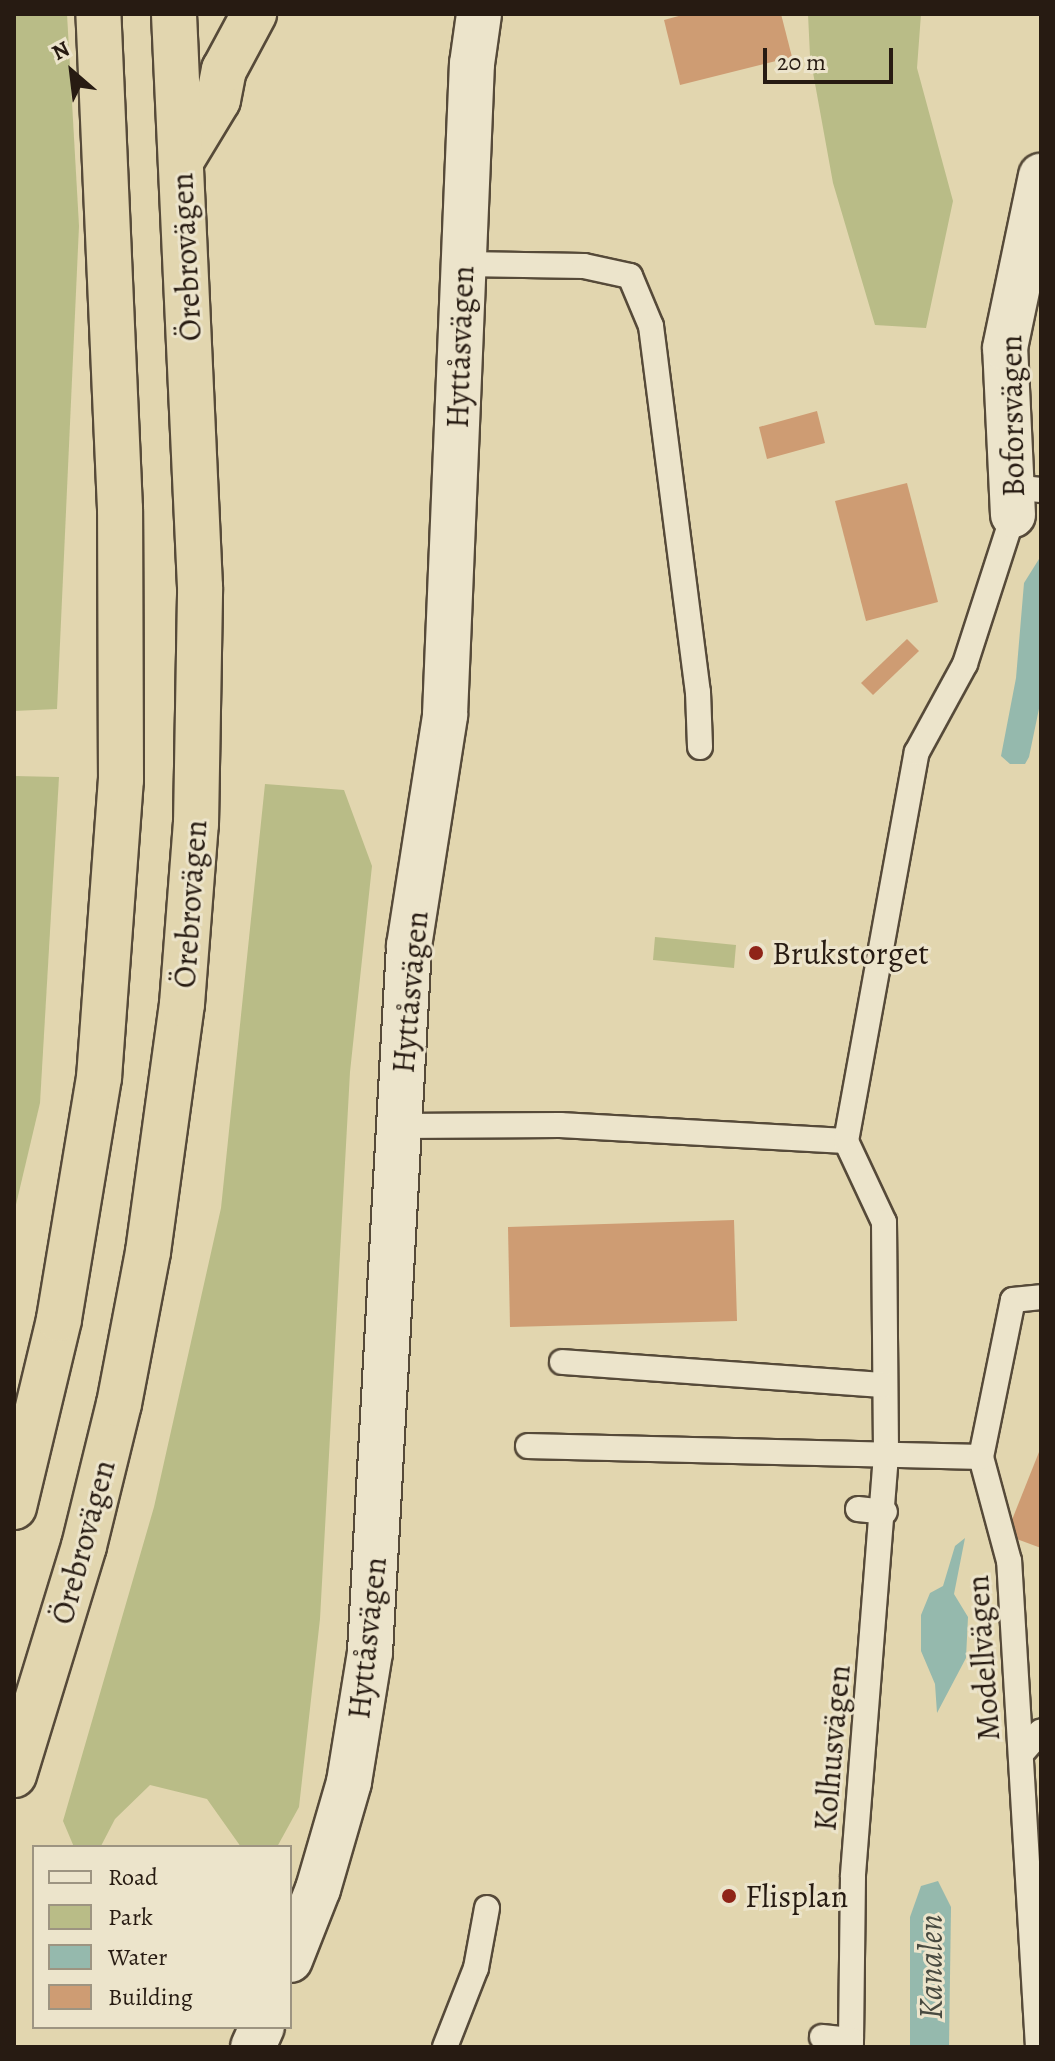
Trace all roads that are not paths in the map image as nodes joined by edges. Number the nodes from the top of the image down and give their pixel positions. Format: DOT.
graph roads {
  1 [pos="98,14"];
  2 [pos="174,14"];
  3 [pos="254,14"];
  4 [pos="479,14"];
  5 [pos="181,161"];
  6 [pos="1041,176"];
  7 [pos="464,264"];
  8 [pos="1022,497"];
  9 [pos="700,747"];
  10 [pos="399,1126"];
  11 [pos="846,1141"];
  12 [pos="1041,1297"];
  13 [pos="562,1362"];
  14 [pos="884,1385"];
  15 [pos="528,1446"];
  16 [pos="886,1455"];
  17 [pos="981,1457"];
  18 [pos="14,1507"];
  19 [pos="858,1509"];
  20 [pos="885,1512"];
  21 [pos="1041,1731"];
  22 [pos="1021,1754"];
  23 [pos="14,1775"];
  24 [pos="487,1908"];
  25 [pos="292,1955"];
  26 [pos="822,2037"];
  27 [pos="851,2044"];
  28 [pos="445,2047"];
  29 [pos="1038,2047"];
  1 -- 18 [label="highway"];
  2 -- 5 [label="highway, Örebrovägen"];
  3 -- 5 [label="highway"];
  4 -- 7 [label="street, Hyttåsvägen"];
  5 -- 23 [label="highway, Örebrovägen"];
  6 -- 8 [label="street, Boforsvägen"];
  7 -- 9 [label="lane"];
  7 -- 10 [label="street, Hyttåsvägen"];
  8 -- 11 [label="lane"];
  10 -- 11 [label="lane"];
  10 -- 25 [label="street, Hyttåsvägen"];
  11 -- 14 [label="lane, Kolhusvägen"];
  12 -- 17 [label="lane, Modellvägen"];
  13 -- 14 [label="lane"];
  14 -- 16 [label="lane, Kolhusvägen"];
  15 -- 16 [label="lane"];
  16 -- 17 [label="lane"];
  16 -- 20 [label="lane, Kolhusvägen"];
  17 -- 22 [label="lane, Modellvägen"];
  19 -- 20 [label="lane"];
  20 -- 27 [label="lane, Kolhusvägen"];
  21 -- 22 [label="lane"];
  22 -- 29 [label="lane, Modellvägen"];
  24 -- 28 [label="lane"];
  26 -- 27 [label="lane"];
}
